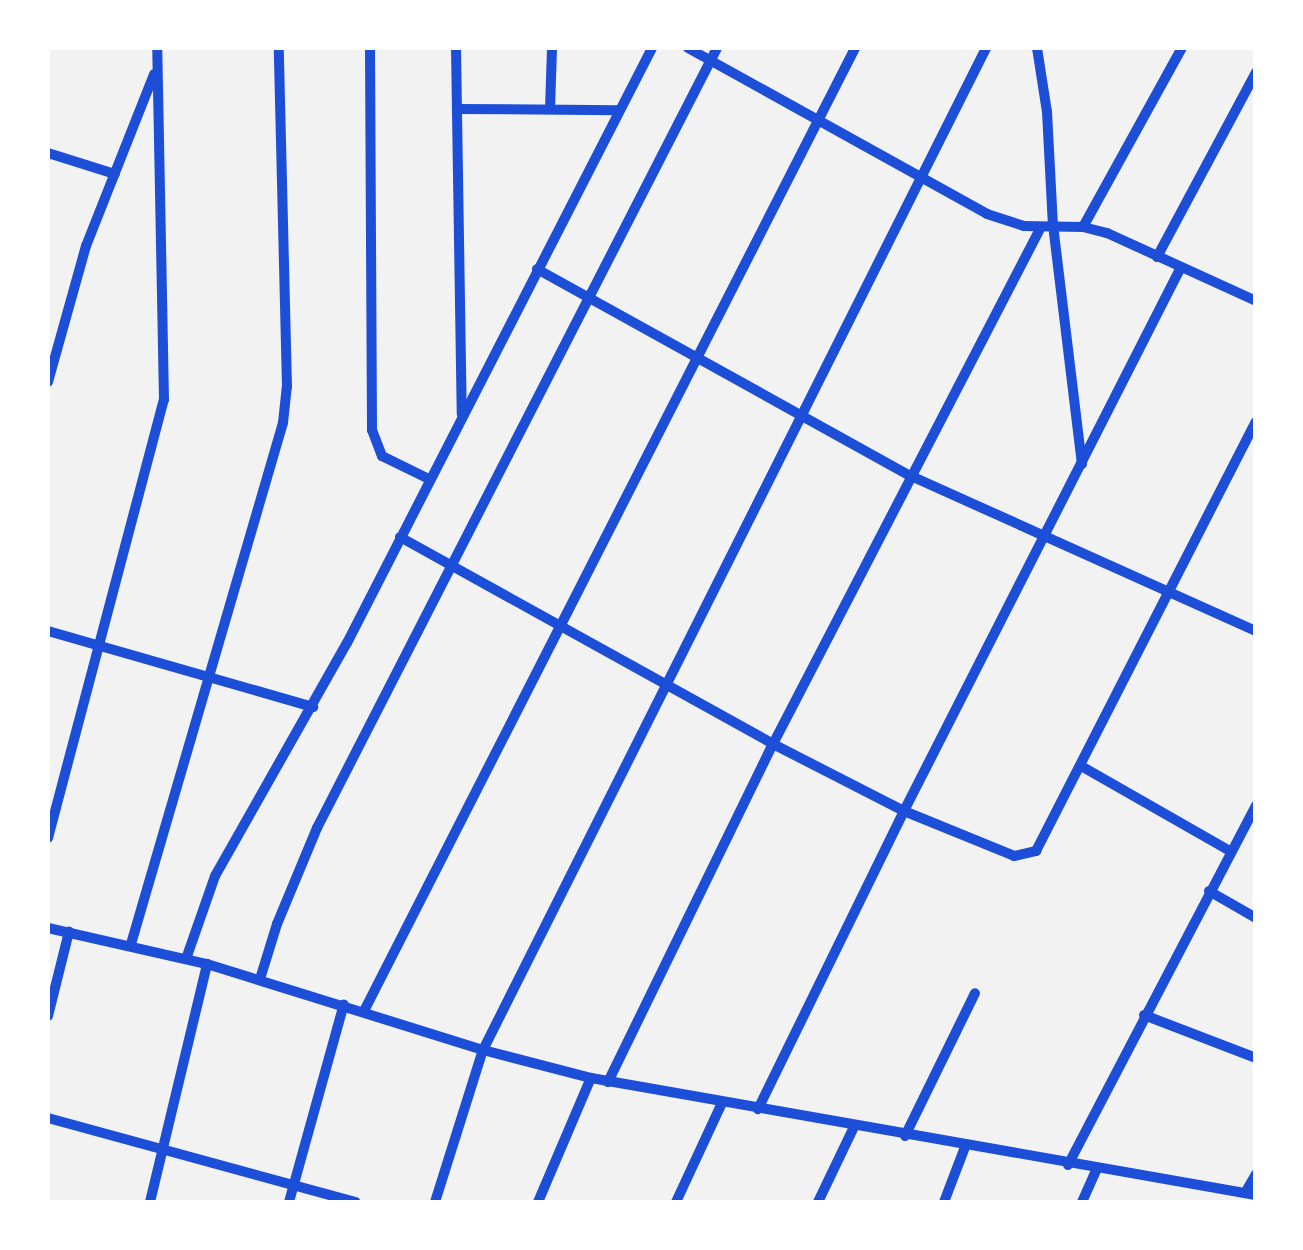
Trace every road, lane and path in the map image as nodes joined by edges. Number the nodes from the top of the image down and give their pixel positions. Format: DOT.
graph roads {
  1 [pos="157,48"];
  2 [pos="280,48"];
  3 [pos="370,48"];
  4 [pos="456,48"];
  5 [pos="552,48"];
  6 [pos="652,48"];
  7 [pos="688,48"];
  8 [pos="718,48"];
  9 [pos="855,48"];
  10 [pos="986,48"];
  11 [pos="1037,48"];
  12 [pos="1182,48"];
  13 [pos="711,60"];
  14 [pos="156,68"];
  15 [pos="1256,72"];
  16 [pos="457,108"];
  17 [pos="550,109"];
  18 [pos="619,110"];
  19 [pos="819,120"];
  20 [pos="48,153"];
  21 [pos="115,174"];
  22 [pos="921,178"];
  23 [pos="1047,226"];
  24 [pos="1083,226"];
  25 [pos="1157,257"];
  26 [pos="537,269"];
  27 [pos="1180,269"];
  28 [pos="588,300"];
  29 [pos="1256,301"];
  30 [pos="697,358"];
  31 [pos="49,375"];
  32 [pos="462,414"];
  33 [pos="802,418"];
  34 [pos="1256,422"];
  35 [pos="1082,465"];
  36 [pos="911,476"];
  37 [pos="429,480"];
  38 [pos="400,536"];
  39 [pos="1045,539"];
  40 [pos="452,566"];
  41 [pos="1169,593"];
  42 [pos="559,625"];
  43 [pos="48,630"];
  44 [pos="1256,631"];
  45 [pos="102,644"];
  46 [pos="211,674"];
  47 [pos="664,684"];
  48 [pos="313,707"];
  49 [pos="773,744"];
  50 [pos="1081,766"];
  51 [pos="1256,805"];
  52 [pos="904,810"];
  53 [pos="48,838"];
  54 [pos="1230,851"];
  55 [pos="1209,891"];
  56 [pos="1256,918"];
  57 [pos="48,928"];
  58 [pos="69,932"];
  59 [pos="132,944"];
  60 [pos="186,959"];
  61 [pos="207,964"];
  62 [pos="260,979"];
  63 [pos="975,993"];
  64 [pos="344,1004"];
  65 [pos="364,1011"];
  66 [pos="1144,1015"];
  67 [pos="48,1016"];
  68 [pos="483,1050"];
  69 [pos="1256,1058"];
  70 [pos="591,1078"];
  71 [pos="608,1082"];
  72 [pos="722,1104"];
  73 [pos="758,1109"];
  74 [pos="48,1118"];
  75 [pos="854,1127"];
  76 [pos="904,1136"];
  77 [pos="965,1147"];
  78 [pos="164,1150"];
  79 [pos="1068,1166"];
  80 [pos="1097,1169"];
  81 [pos="1256,1174"];
  82 [pos="294,1186"];
  83 [pos="1216,1189"];
  84 [pos="1250,1194"];
  85 [pos="150,1202"];
  86 [pos="289,1202"];
  87 [pos="356,1202"];
  88 [pos="436,1202"];
  89 [pos="538,1202"];
  90 [pos="676,1202"];
  91 [pos="818,1202"];
  92 [pos="944,1202"];
  93 [pos="1082,1202"];
  94 [pos="1211,1202"];
  1 -- 14 [label="street"];
  2 -- 46 [label="street"];
  3 -- 37 [label="street"];
  4 -- 16 [label="street"];
  5 -- 17 [label="street"];
  6 -- 18 [label="street"];
  7 -- 13 [label="street"];
  8 -- 13 [label="street"];
  9 -- 19 [label="street"];
  10 -- 22 [label="street"];
  11 -- 23 [label="street"];
  12 -- 24 [label="street"];
  13 -- 19 [label="street"];
  13 -- 28 [label="street"];
  14 -- 21 [label="street"];
  14 -- 45 [label="street"];
  15 -- 25 [label="street"];
  16 -- 17 [label="street"];
  16 -- 32 [label="street"];
  17 -- 18 [label="street"];
  18 -- 26 [label="street"];
  19 -- 22 [label="street"];
  19 -- 30 [label="street"];
  20 -- 21 [label="street"];
  21 -- 31 [label="street"];
  22 -- 23 [label="street"];
  22 -- 33 [label="street"];
  23 -- 24 [label="street"];
  23 -- 35 [label="street"];
  23 -- 36 [label="street"];
  24 -- 25 [label="street"];
  25 -- 27 [label="street"];
  26 -- 28 [label="street"];
  26 -- 32 [label="street"];
  27 -- 29 [label="street"];
  27 -- 35 [label="street"];
  28 -- 30 [label="street"];
  28 -- 40 [label="street"];
  30 -- 33 [label="street"];
  30 -- 42 [label="street"];
  32 -- 37 [label="street"];
  33 -- 36 [label="street"];
  33 -- 47 [label="street"];
  34 -- 41 [label="street"];
  35 -- 39 [label="street"];
  36 -- 39 [label="street"];
  36 -- 49 [label="street"];
  37 -- 38 [label="street"];
  38 -- 40 [label="street"];
  38 -- 48 [label="street"];
  39 -- 41 [label="street"];
  39 -- 52 [label="street"];
  40 -- 42 [label="street"];
  40 -- 62 [label="street"];
  41 -- 44 [label="street"];
  41 -- 50 [label="street"];
  42 -- 47 [label="street"];
  42 -- 65 [label="street"];
  43 -- 45 [label="street"];
  45 -- 46 [label="street"];
  45 -- 53 [label="street"];
  46 -- 48 [label="street"];
  46 -- 59 [label="street"];
  47 -- 49 [label="street"];
  47 -- 68 [label="street"];
  48 -- 60 [label="street"];
  49 -- 52 [label="street"];
  49 -- 71 [label="street"];
  50 -- 52 [label="street"];
  50 -- 54 [label="street"];
  51 -- 54 [label="street"];
  52 -- 73 [label="street"];
  54 -- 55 [label="street"];
  55 -- 56 [label="street"];
  55 -- 66 [label="street"];
  57 -- 58 [label="street"];
  58 -- 59 [label="street"];
  58 -- 67 [label="street"];
  59 -- 60 [label="street"];
  60 -- 61 [label="street"];
  61 -- 62 [label="street"];
  61 -- 78 [label="street"];
  62 -- 64 [label="street"];
  63 -- 76 [label="street"];
  64 -- 65 [label="street"];
  64 -- 82 [label="street"];
  65 -- 68 [label="street"];
  66 -- 69 [label="street"];
  66 -- 79 [label="street"];
  68 -- 70 [label="street"];
  68 -- 88 [label="street"];
  70 -- 71 [label="street"];
  70 -- 89 [label="street"];
  71 -- 72 [label="street"];
  72 -- 73 [label="street"];
  72 -- 90 [label="street"];
  73 -- 75 [label="street"];
  74 -- 78 [label="street"];
  75 -- 76 [label="street"];
  75 -- 91 [label="street"];
  76 -- 77 [label="street"];
  77 -- 79 [label="street"];
  77 -- 92 [label="street"];
  78 -- 82 [label="street"];
  78 -- 85 [label="street"];
  79 -- 80 [label="street"];
  80 -- 83 [label="street"];
  80 -- 93 [label="street"];
  81 -- 84 [label="street"];
  82 -- 86 [label="street"];
  82 -- 87 [label="street"];
  83 -- 84 [label="street"];
  83 -- 94 [label="street"];
}
